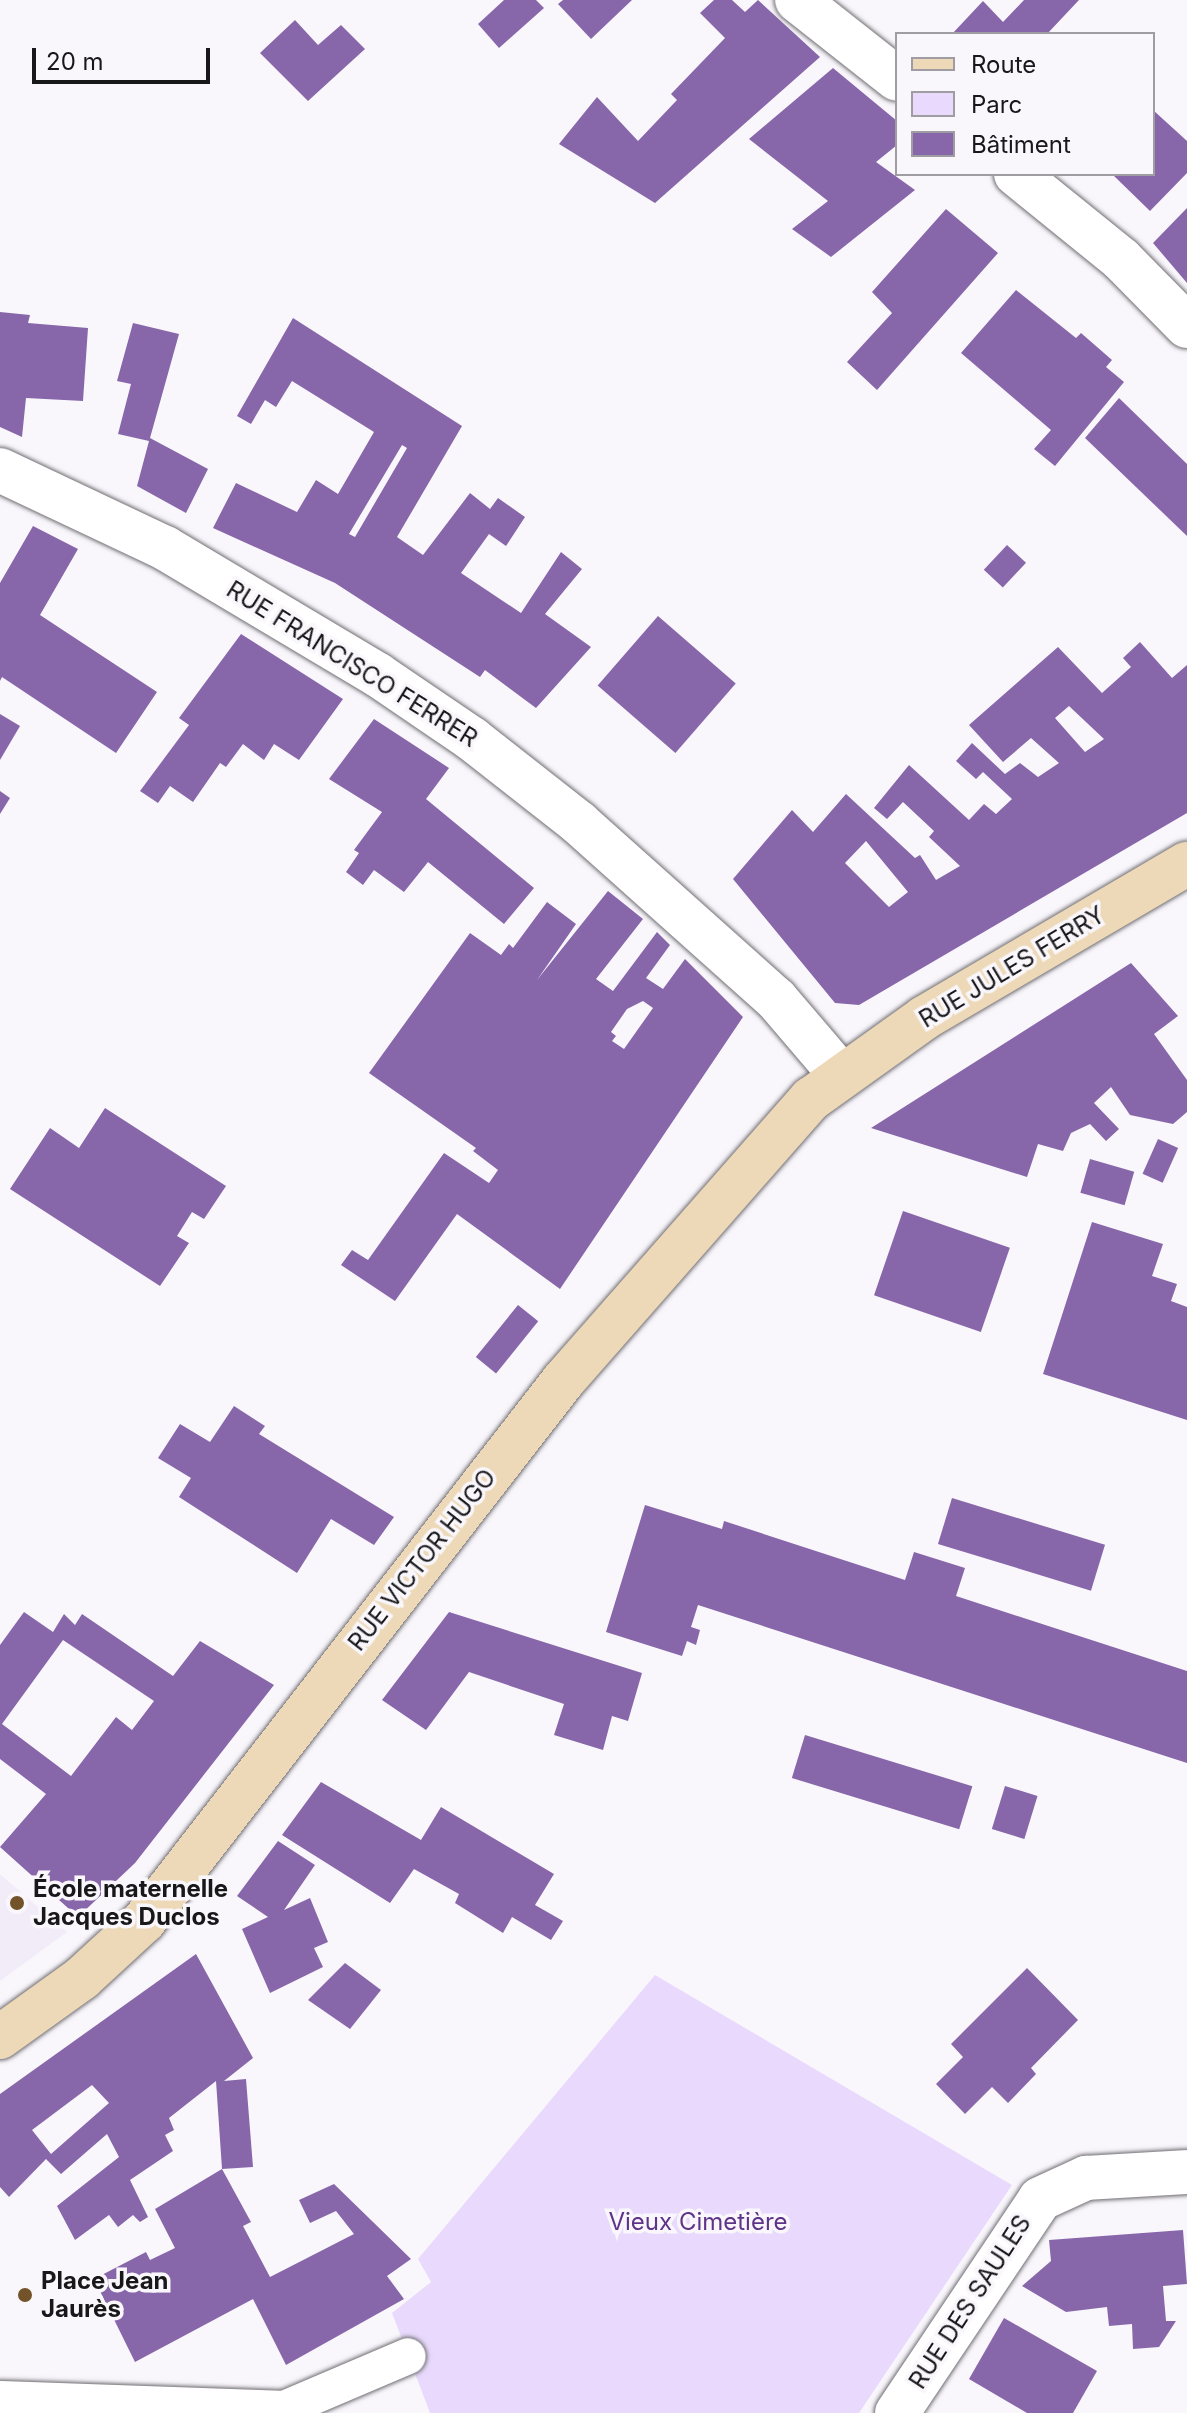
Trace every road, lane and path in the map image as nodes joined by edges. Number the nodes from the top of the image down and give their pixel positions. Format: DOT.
graph roads {
  1 [pos="797,0"];
  2 [pos="895,77"];
  3 [pos="1018,176"];
  4 [pos="1187,326"];
  5 [pos="0,470"];
  6 [pos="1187,864"];
  7 [pos="841,1075"];
  8 [pos="0,2037"];
  9 [pos="1187,2172"];
  10 [pos="408,2356"];
  11 [pos="0,2403"];
  12 [pos="279,2413"];
  13 [pos="897,2413"];
  1 -- 2 [label="street"];
  3 -- 4 [label="street"];
  5 -- 7 [label="street, RUE FRANCISCO FERRER"];
  6 -- 7 [label="street, RUE JULES FERRY"];
  7 -- 8 [label="street, RUE VICTOR HUGO"];
  9 -- 13 [label="street, RUE DES SAULES"];
  10 -- 12 [label="lane"];
  11 -- 12 [label="street"];
}
